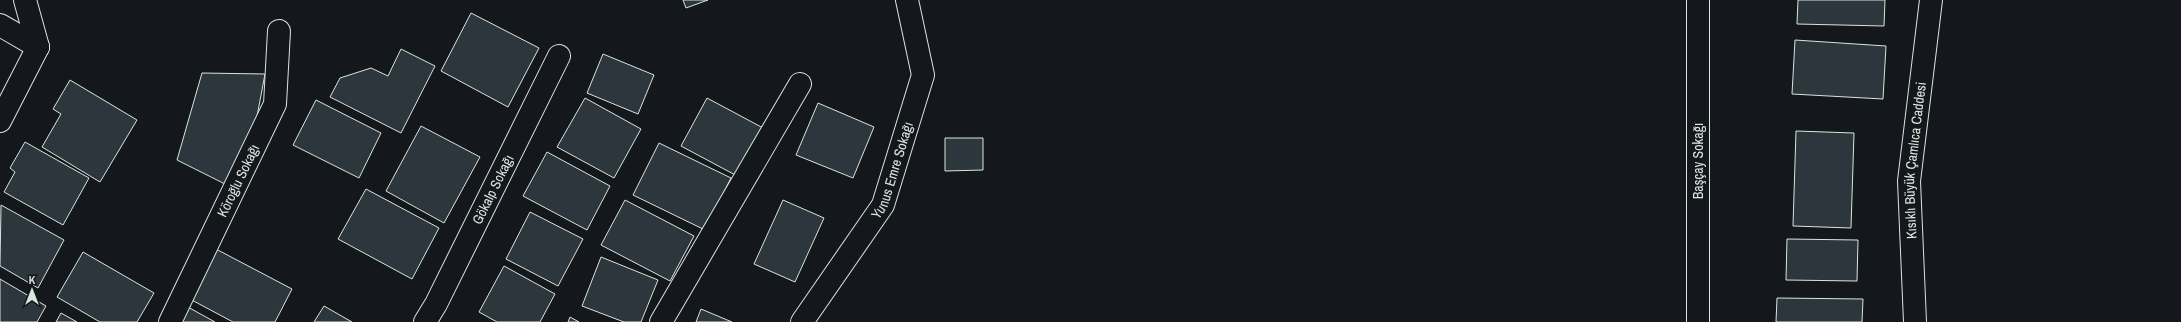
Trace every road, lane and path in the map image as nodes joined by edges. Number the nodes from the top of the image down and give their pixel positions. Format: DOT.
graph roads {
  1 [pos="25,0"];
  2 [pos="907,0"];
  3 [pos="1698,0"];
  4 [pos="1931,0"];
  5 [pos="0,25"];
  6 [pos="279,31"];
  7 [pos="38,47"];
  8 [pos="559,56"];
  9 [pos="800,84"];
  10 [pos="0,121"];
  11 [pos="170,322"];
  12 [pos="425,322"];
  13 [pos="661,322"];
  14 [pos="802,322"];
  15 [pos="1698,322"];
  16 [pos="1915,322"];
  1 -- 7 [label="street"];
  2 -- 14 [label="street, Yunus Emre Sokağı"];
  3 -- 15 [label="street, Başçay Sokağı"];
  4 -- 16 [label="street, Kısıklı Büyük Çamlıca Caddesi"];
  5 -- 7 [label="street"];
  6 -- 11 [label="street, Köroğlu Sokağı"];
  7 -- 10 [label="street"];
  8 -- 12 [label="street, Gökalp Sokağı"];
  9 -- 13 [label="street"];
}
